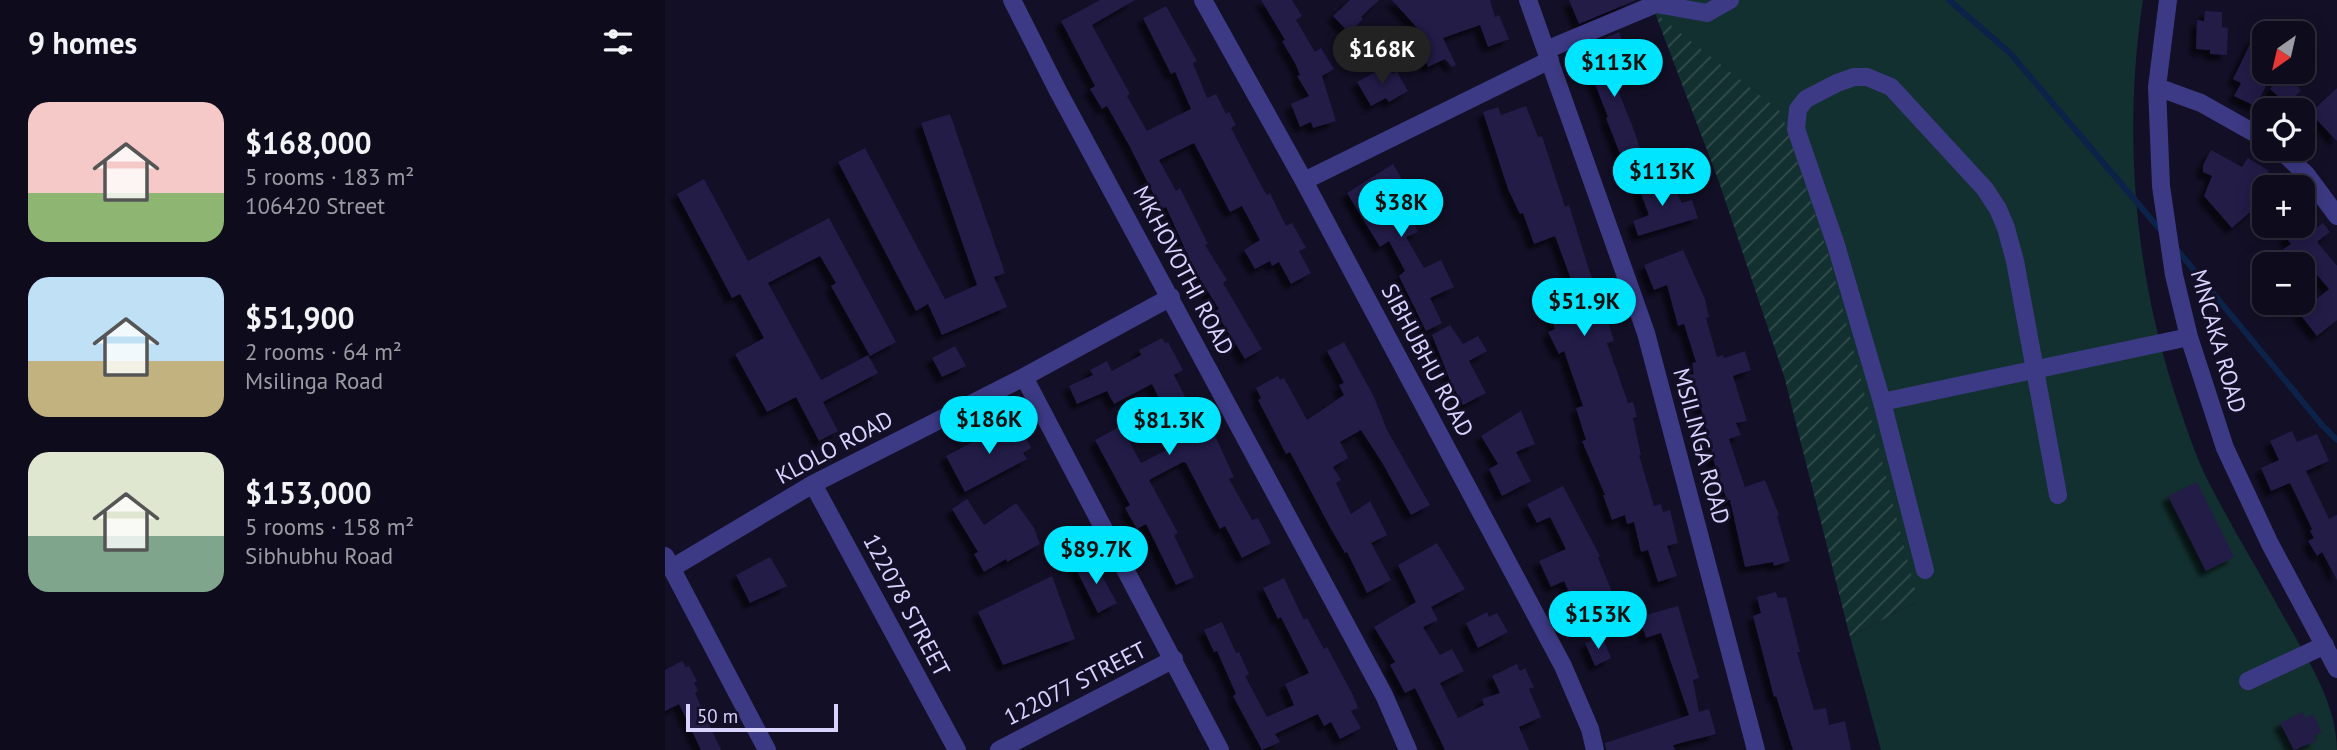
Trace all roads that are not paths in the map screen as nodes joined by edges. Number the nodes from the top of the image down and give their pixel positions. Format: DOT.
graph roads {
  1 [pos="1012,0"];
  2 [pos="1203,0"];
  3 [pos="1528,0"];
  4 [pos="1730,0"];
  5 [pos="2168,0"];
  6 [pos="1548,55"];
  7 [pos="2157,87"];
  8 [pos="2252,132"];
  9 [pos="2292,161"];
  10 [pos="1304,181"];
  11 [pos="2337,216"];
  12 [pos="1171,297"];
  13 [pos="2189,337"];
  14 [pos="2035,370"];
  15 [pos="1024,377"];
  16 [pos="1882,402"];
  17 [pos="813,484"];
  18 [pos="2058,495"];
  19 [pos="668,562"];
  20 [pos="1925,570"];
  21 [pos="2325,645"];
  22 [pos="1174,659"];
  23 [pos="2337,669"];
  24 [pos="2248,681"];
  25 [pos="767,750"];
  26 [pos="957,750"];
  27 [pos="999,750"];
  28 [pos="1220,750"];
  29 [pos="1408,750"];
  30 [pos="1595,750"];
  31 [pos="1756,750"];
  1 -- 12 [label="street, MKHOVOTHI ROAD"];
  2 -- 10 [label="street, SIBHUBHU ROAD"];
  3 -- 6 [label="street, MSILINGA ROAD"];
  4 -- 6 [label="street"];
  5 -- 7 [label="street, MNCAKA ROAD"];
  6 -- 10 [label="street"];
  6 -- 31 [label="street, MSILINGA ROAD"];
  7 -- 8 [label="street"];
  7 -- 13 [label="street, MNCAKA ROAD"];
  9 -- 11 [label="street"];
  10 -- 30 [label="street, SIBHUBHU ROAD"];
  12 -- 15 [label="street, KLOLO ROAD"];
  12 -- 29 [label="street, MKHOVOTHI ROAD"];
  13 -- 14 [label="street"];
  13 -- 21 [label="street, MNCAKA ROAD"];
  14 -- 16 [label="street"];
  14 -- 16 [label="street"];
  14 -- 18 [label="street"];
  15 -- 17 [label="street, KLOLO ROAD"];
  15 -- 22 [label="street"];
  16 -- 20 [label="street"];
  17 -- 19 [label="street, KLOLO ROAD"];
  17 -- 26 [label="street, 122078 STREET"];
  19 -- 25 [label="street"];
  21 -- 23 [label="street, MNCAKA ROAD"];
  21 -- 24 [label="street"];
  22 -- 27 [label="street, 122077 STREET"];
  22 -- 28 [label="street"];
}
